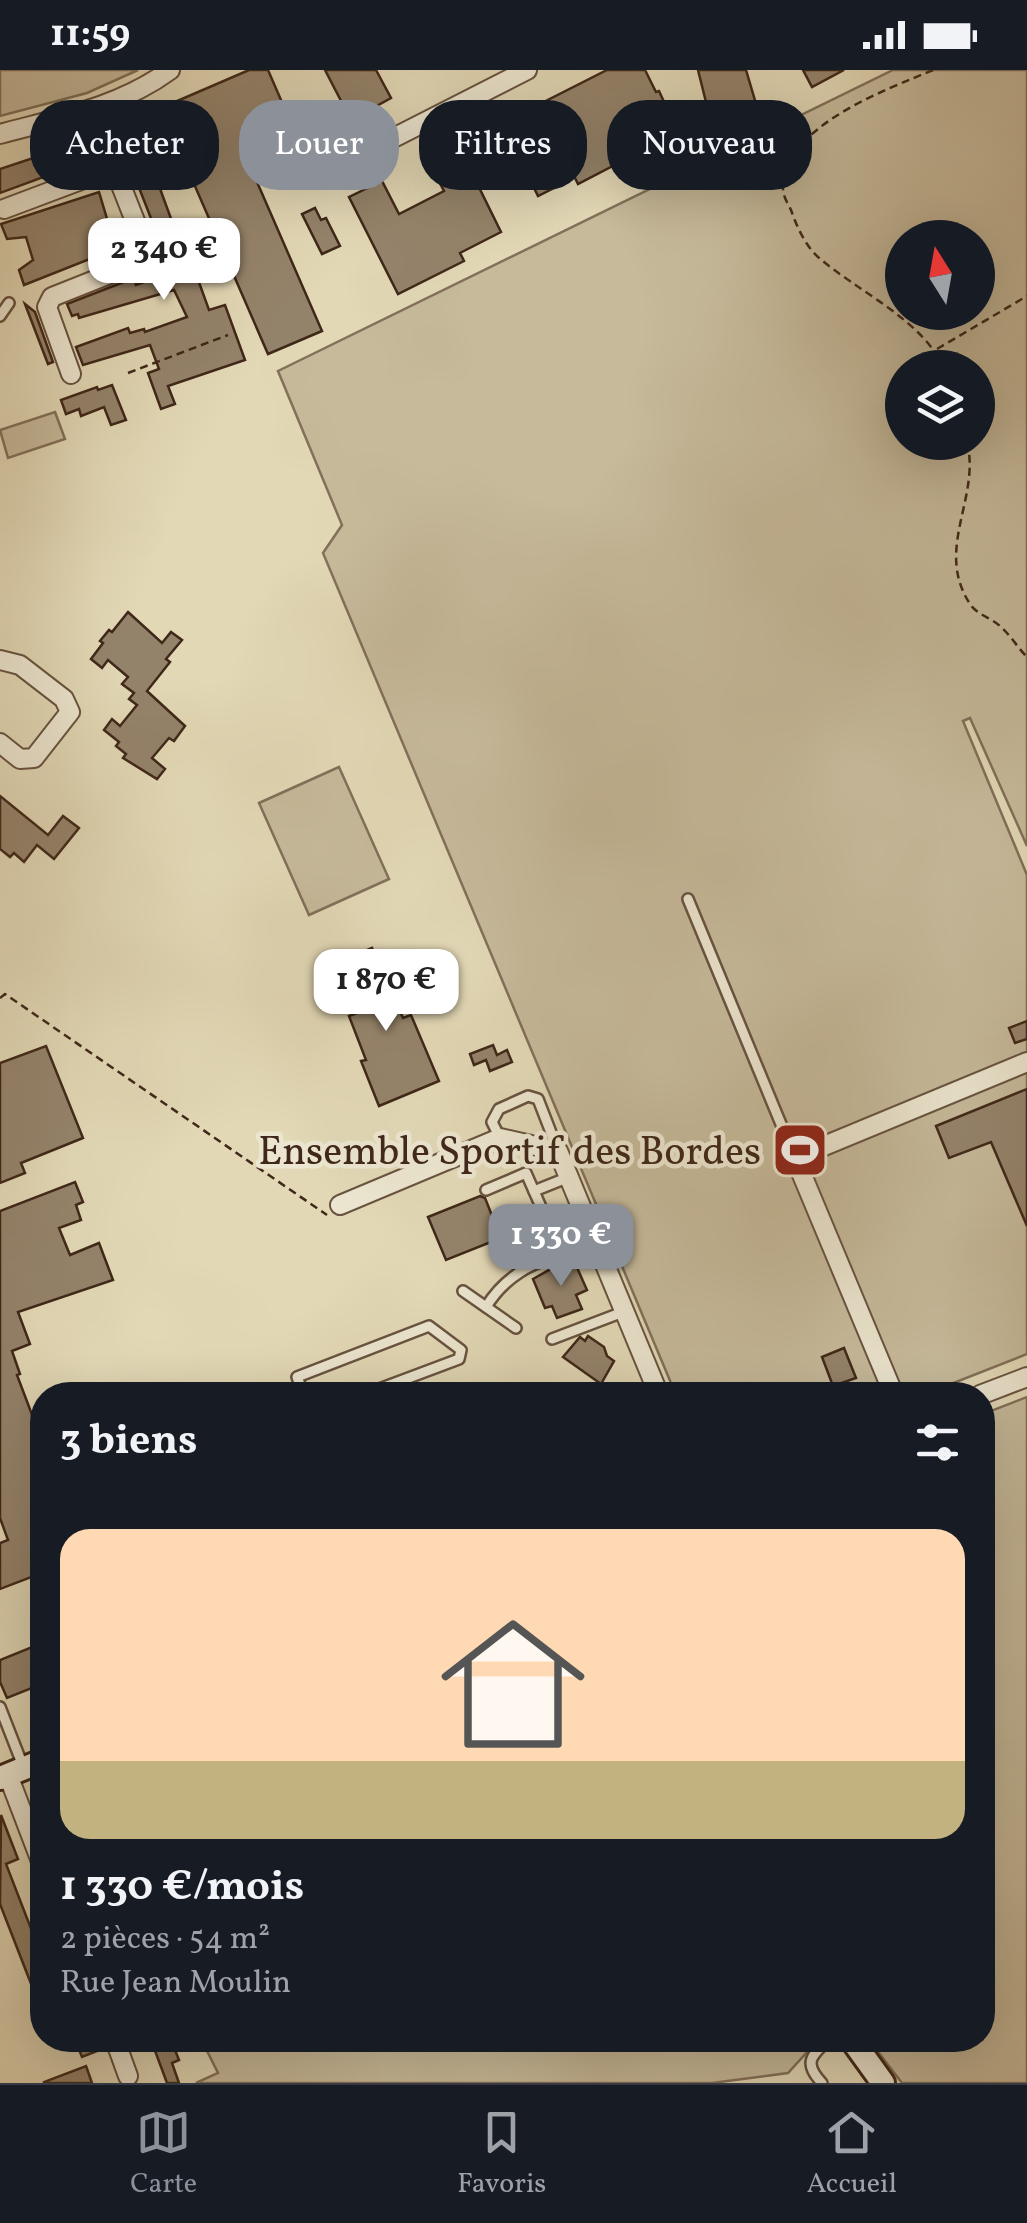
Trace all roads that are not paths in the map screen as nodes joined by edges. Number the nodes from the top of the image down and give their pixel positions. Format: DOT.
graph roads {
  1 [pos="170,70"];
  2 [pos="527,70"];
  3 [pos="115,100"];
  4 [pos="30,126"];
  5 [pos="0,134"];
  6 [pos="399,135"];
  7 [pos="55,190"];
  8 [pos="122,190"];
  9 [pos="4,209"];
  10 [pos="10,304"];
  11 [pos="0,316"];
  12 [pos="71,374"];
  13 [pos="2,666"];
  14 [pos="0,743"];
  15 [pos="688,899"];
  16 [pos="1027,1062"];
  17 [pos="500,1138"];
  18 [pos="558,1150"];
  19 [pos="795,1158"];
  20 [pos="569,1176"];
  21 [pos="486,1190"];
  22 [pos="534,1191"];
  23 [pos="340,1205"];
  24 [pos="598,1249"];
  25 [pos="506,1252"];
  26 [pos="462,1291"];
  27 [pos="486,1307"];
  28 [pos="623,1312"];
  29 [pos="516,1328"];
  30 [pos="552,1339"];
  31 [pos="1027,1377"];
  32 [pos="299,1382"];
  33 [pos="399,1382"];
  34 [pos="653,1382"];
  35 [pos="889,1382"];
  36 [pos="995,1389"];
  37 [pos="0,1707"];
  38 [pos="19,1771"];
  39 [pos="30,1815"];
  40 [pos="119,2052"];
  41 [pos="816,2052"];
  42 [pos="860,2052"];
  43 [pos="128,2076"];
  44 [pos="822,2083"];
  45 [pos="882,2083"];
  1 -- 3 [label="street"];
  2 -- 6 [label="street"];
  4 -- 5 [label="street"];
  7 -- 9 [label="street"];
  8 -- 12 [label="street"];
  10 -- 11 [label="lane"];
  13 -- 14 [label="street"];
  15 -- 19 [label="lane"];
  16 -- 19 [label="street"];
  17 -- 18 [label="street"];
  17 -- 18 [label="lane"];
  17 -- 23 [label="street"];
  18 -- 20 [label="street"];
  19 -- 35 [label="street"];
  20 -- 22 [label="lane"];
  20 -- 24 [label="street"];
  21 -- 22 [label="lane"];
  22 -- 25 [label="lane"];
  24 -- 27 [label="lane"];
  24 -- 28 [label="street"];
  26 -- 27 [label="lane"];
  27 -- 29 [label="lane"];
  28 -- 30 [label="lane"];
  28 -- 34 [label="street"];
  31 -- 36 [label="street"];
  32 -- 33 [label="lane"];
  37 -- 38 [label="lane"];
  38 -- 39 [label="street"];
  40 -- 43 [label="street"];
  41 -- 44 [label="lane"];
  42 -- 45 [label="street"];
}
